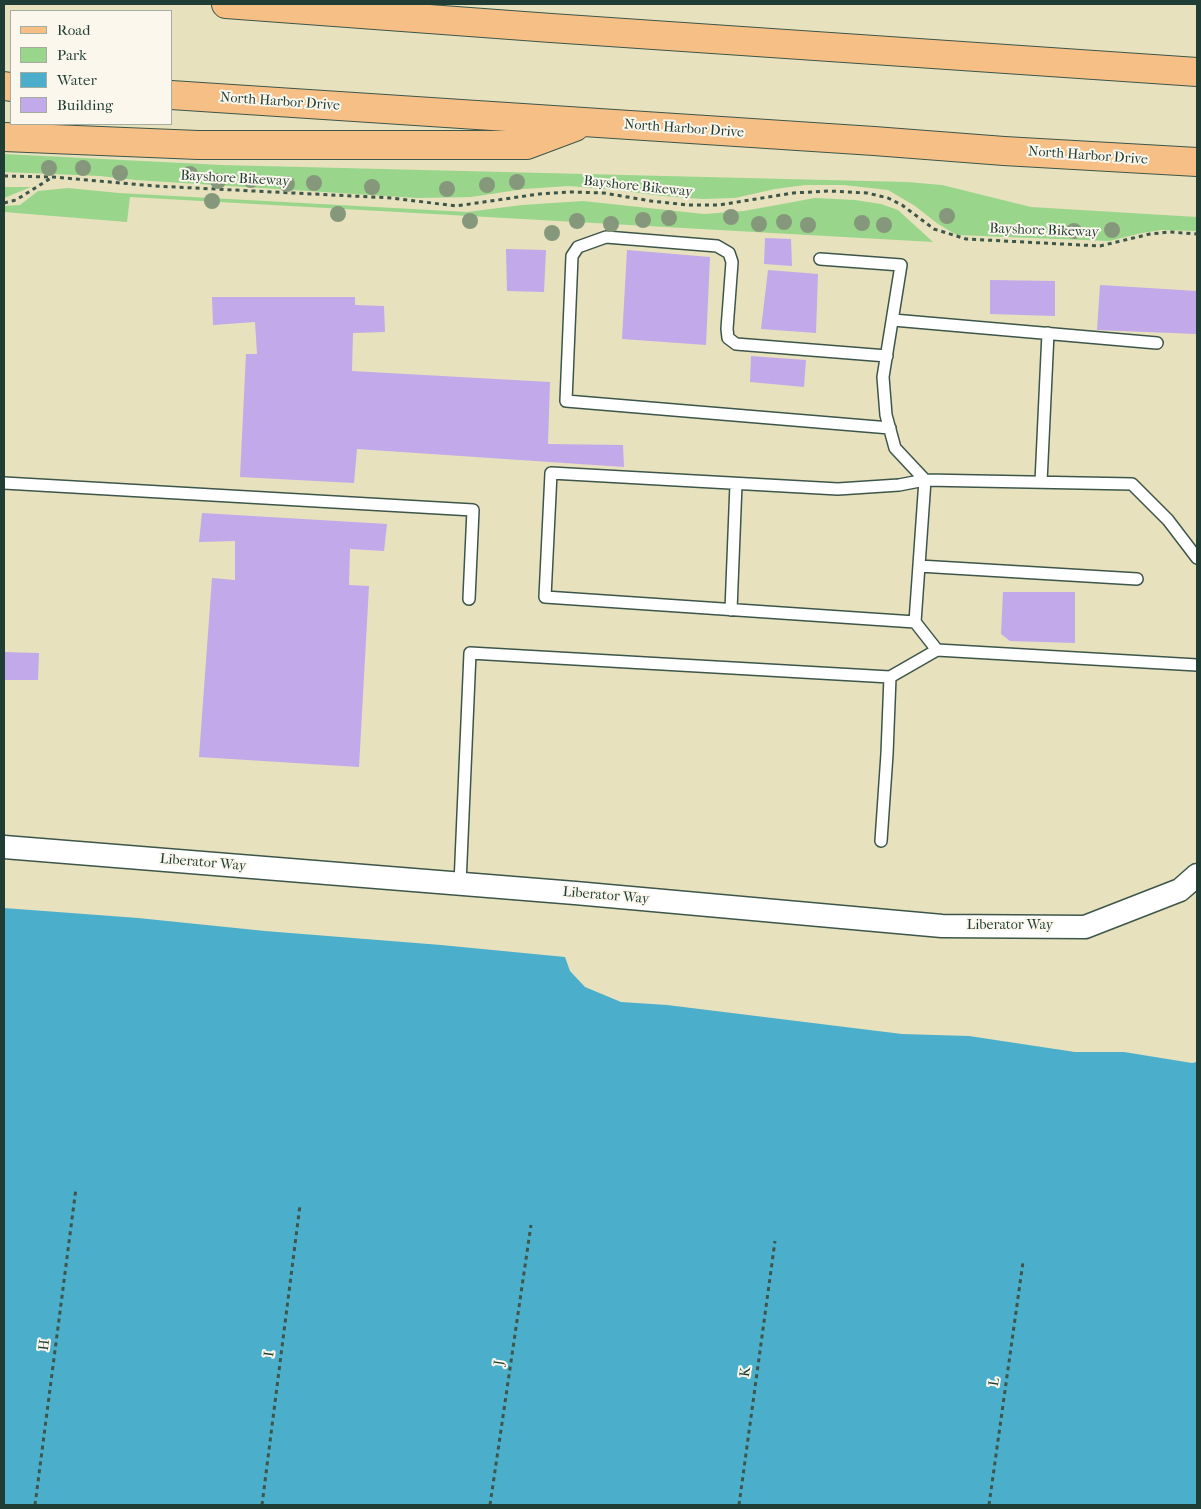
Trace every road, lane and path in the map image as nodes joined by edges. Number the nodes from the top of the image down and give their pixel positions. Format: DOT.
graph roads {
  1 [pos="226,4"];
  2 [pos="1197,72"];
  3 [pos="172,95"];
  4 [pos="580,122"];
  5 [pos="4,137"];
  6 [pos="1197,162"];
  7 [pos="4,176"];
  8 [pos="53,177"];
  9 [pos="4,203"];
  10 [pos="1197,234"];
  11 [pos="820,259"];
  12 [pos="893,320"];
  13 [pos="1048,333"];
  14 [pos="1157,343"];
  15 [pos="887,356"];
  16 [pos="890,428"];
  17 [pos="925,480"];
  18 [pos="1042,482"];
  19 [pos="4,483"];
  20 [pos="736,484"];
  21 [pos="4,488"];
  22 [pos="1197,558"];
  23 [pos="919,566"];
  24 [pos="1137,579"];
  25 [pos="469,599"];
  26 [pos="731,610"];
  27 [pos="915,622"];
  28 [pos="937,650"];
  29 [pos="1197,665"];
  30 [pos="890,677"];
  31 [pos="881,841"];
  32 [pos="4,847"];
  33 [pos="1197,875"];
  34 [pos="460,884"];
  35 [pos="76,1188"];
  36 [pos="300,1205"];
  37 [pos="531,1225"];
  38 [pos="775,1241"];
  39 [pos="1023,1262"];
  40 [pos="35,1505"];
  41 [pos="262,1505"];
  42 [pos="490,1505"];
  43 [pos="739,1505"];
  44 [pos="989,1505"];
  1 -- 2 [label="main road"];
  3 -- 4 [label="main road, North Harbor Drive"];
  4 -- 5 [label="main road"];
  4 -- 6 [label="main road, North Harbor Drive"];
  7 -- 8 [label="path, Bayshore Bikeway"];
  8 -- 9 [label="path"];
  8 -- 10 [label="path, Bayshore Bikeway"];
  11 -- 12 [label="lane"];
  12 -- 13 [label="lane"];
  12 -- 15 [label="lane"];
  13 -- 14 [label="lane"];
  13 -- 18 [label="lane"];
  15 -- 16 [label="lane"];
  15 -- 16 [label="lane"];
  16 -- 17 [label="lane"];
  17 -- 18 [label="lane"];
  17 -- 20 [label="lane"];
  17 -- 23 [label="lane"];
  18 -- 22 [label="lane"];
  19 -- 21 [label="lane"];
  19 -- 25 [label="lane"];
  20 -- 26 [label="lane"];
  20 -- 26 [label="lane"];
  23 -- 24 [label="lane"];
  23 -- 27 [label="lane"];
  26 -- 27 [label="lane"];
  27 -- 28 [label="lane"];
  28 -- 29 [label="lane"];
  28 -- 30 [label="lane"];
  30 -- 31 [label="lane"];
  30 -- 34 [label="lane"];
  32 -- 34 [label="street, Liberator Way"];
  33 -- 34 [label="street, Liberator Way"];
  35 -- 40 [label="path, H"];
  36 -- 41 [label="path, I"];
  37 -- 42 [label="path, J"];
  38 -- 43 [label="path, K"];
  39 -- 44 [label="path, L"];
}
